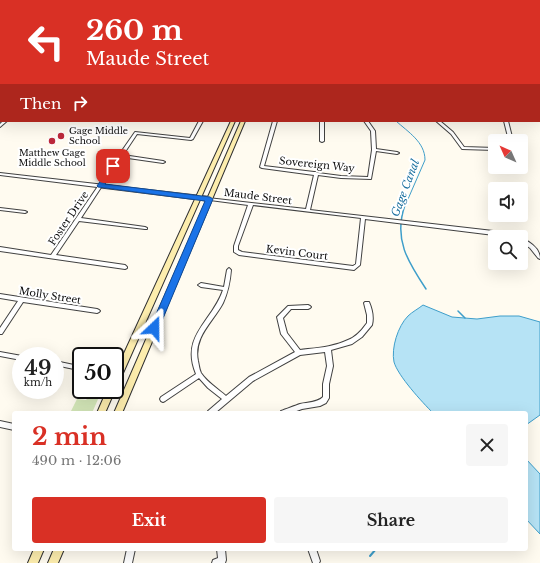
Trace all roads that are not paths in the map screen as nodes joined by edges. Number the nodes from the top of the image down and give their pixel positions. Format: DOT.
graph roads {
  1 [pos="200,122"];
  2 [pos="233,122"];
  3 [pos="243,122"];
  4 [pos="274,122"];
  5 [pos="322,122"];
  6 [pos="367,122"];
  7 [pos="439,122"];
  8 [pos="506,122"];
  9 [pos="509,134"];
  10 [pos="322,141"];
  11 [pos="488,149"];
  12 [pos="374,150"];
  13 [pos="397,153"];
  14 [pos="120,156"];
  15 [pos="163,162"];
  16 [pos="316,173"];
  17 [pos="0,174"];
  18 [pos="100,186"];
  19 [pos="198,198"];
  20 [pos="210,199"];
  21 [pos="251,204"];
  22 [pos="0,209"];
  23 [pos="308,211"];
  24 [pos="25,212"];
  25 [pos="363,217"];
  26 [pos="78,219"];
  27 [pos="145,228"];
  28 [pos="488,232"];
  29 [pos="528,244"];
  30 [pos="0,249"];
  31 [pos="53,256"];
  32 [pos="540,257"];
  33 [pos="125,267"];
  34 [pos="229,270"];
  35 [pos="201,285"];
  36 [pos="226,289"];
  37 [pos="0,296"];
  38 [pos="22,299"];
  39 [pos="367,303"];
  40 [pos="308,307"];
  41 [pos="97,311"];
  42 [pos="0,332"];
  43 [pos="328,349"];
  44 [pos="298,353"];
  45 [pos="0,354"];
  46 [pos="12,356"];
  47 [pos="124,362"];
  48 [pos="199,375"];
  49 [pos="107,399"];
  50 [pos="163,399"];
  51 [pos="226,399"];
  52 [pos="102,411"];
  53 [pos="119,411"];
  54 [pos="213,411"];
  55 [pos="288,411"];
  56 [pos="0,424"];
  57 [pos="12,427"];
  58 [pos="38,551"];
  59 [pos="58,551"];
  60 [pos="131,551"];
  61 [pos="221,551"];
  62 [pos="313,551"];
  63 [pos="316,561"];
  64 [pos="33,563"];
  65 [pos="53,563"];
  66 [pos="128,563"];
  67 [pos="216,563"];
  1 -- 14 [label="street, Foster Drive"];
  2 -- 19 [label="main road"];
  3 -- 20 [label="main road"];
  4 -- 16 [label="street, Sovereign Way"];
  5 -- 10 [label="street"];
  6 -- 12 [label="street"];
  7 -- 11 [label="street"];
  8 -- 9 [label="street"];
  12 -- 13 [label="street"];
  12 -- 16 [label="street, Sovereign Way"];
  14 -- 15 [label="street"];
  14 -- 18 [label="street, Foster Drive"];
  16 -- 23 [label="street"];
  17 -- 18 [label="street, Maude Street"];
  18 -- 19 [label="street, Maude Street"];
  18 -- 26 [label="street, Foster Drive"];
  19 -- 20 [label="street, Maude Street"];
  19 -- 47 [label="main road"];
  20 -- 21 [label="street, Maude Street"];
  20 -- 53 [label="main road"];
  21 -- 23 [label="street, Maude Street"];
  21 -- 25 [label="street, Kevin Court"];
  22 -- 24 [label="street"];
  23 -- 25 [label="street, Maude Street"];
  25 -- 28 [label="street, Maude Street"];
  26 -- 27 [label="street"];
  26 -- 31 [label="street, Foster Drive"];
  29 -- 32 [label="street"];
  30 -- 31 [label="street"];
  31 -- 33 [label="street"];
  34 -- 36 [label="street"];
  35 -- 36 [label="street"];
  36 -- 48 [label="street"];
  37 -- 38 [label="street, Molly Street"];
  38 -- 41 [label="street, Molly Street"];
  38 -- 42 [label="street"];
  39 -- 43 [label="street"];
  40 -- 44 [label="street"];
  43 -- 44 [label="street"];
  43 -- 55 [label="street"];
  44 -- 51 [label="street"];
  45 -- 46 [label="street"];
  48 -- 50 [label="street"];
  48 -- 51 [label="street"];
  49 -- 52 [label="main road"];
  51 -- 54 [label="street"];
  56 -- 57 [label="street"];
  58 -- 64 [label="main road"];
  59 -- 65 [label="main road"];
  60 -- 66 [label="street"];
  61 -- 67 [label="street"];
  62 -- 63 [label="street"];
}
